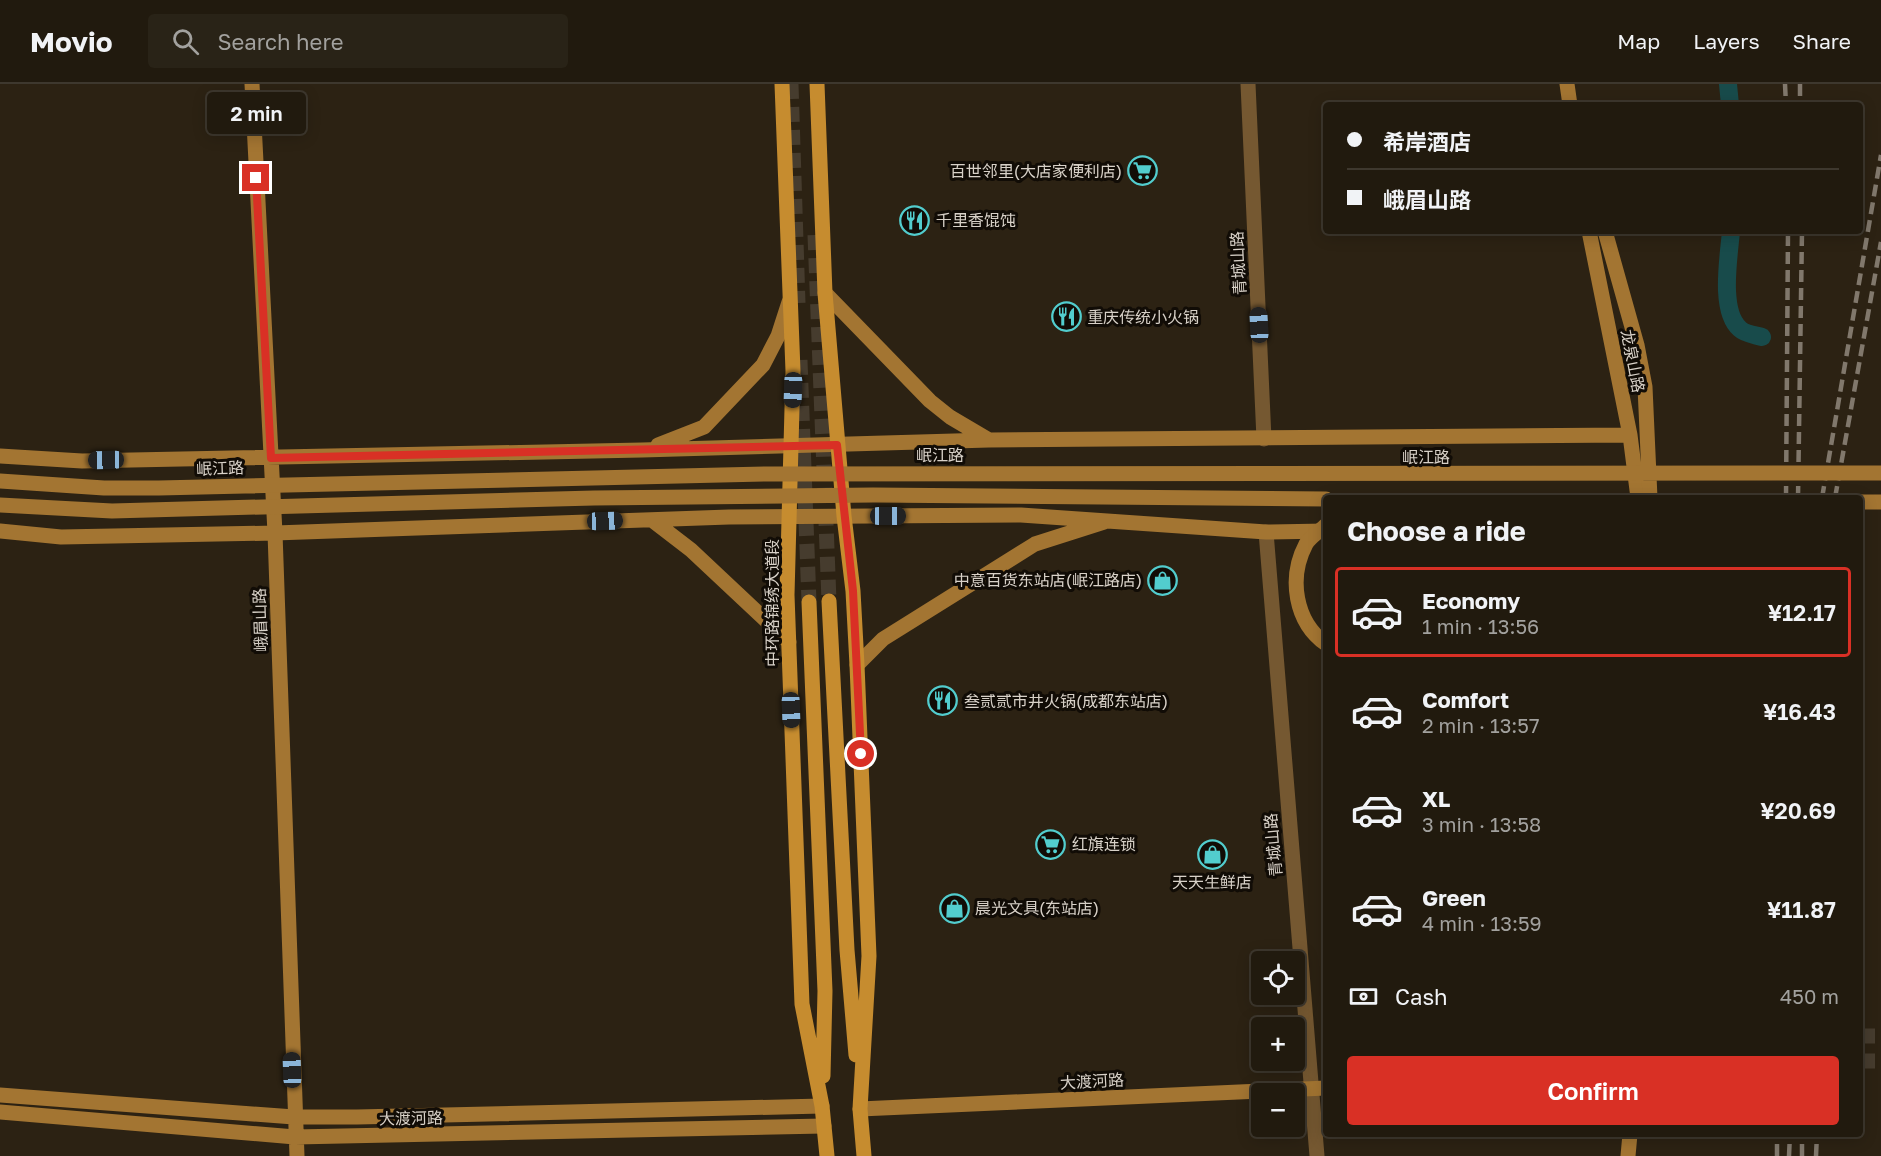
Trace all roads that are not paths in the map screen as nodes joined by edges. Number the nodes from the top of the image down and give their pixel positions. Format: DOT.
graph roads {
  1 [pos="252,84"];
  2 [pos="782,84"];
  3 [pos="817,84"];
  4 [pos="1248,84"];
  5 [pos="1559,84"];
  6 [pos="1567,84"];
  7 [pos="1562,102"];
  8 [pos="1570,102"];
  9 [pos="1590,234"];
  10 [pos="1606,234"];
  11 [pos="825,293"];
  12 [pos="790,299"];
  13 [pos="1630,435"];
  14 [pos="1264,439"];
  15 [pos="989,440"];
  16 [pos="790,445"];
  17 [pos="837,445"];
  18 [pos="642,450"];
  19 [pos="0,456"];
  20 [pos="271,458"];
  21 [pos="1881,473"];
  22 [pos="0,481"];
  23 [pos="1638,495"];
  24 [pos="1650,495"];
  25 [pos="1323,499"];
  26 [pos="1863,502"];
  27 [pos="1881,502"];
  28 [pos="0,505"];
  29 [pos="790,516"];
  30 [pos="844,516"];
  31 [pos="1113,519"];
  32 [pos="652,520"];
  33 [pos="1323,528"];
  34 [pos="0,531"];
  35 [pos="1323,531"];
  36 [pos="1266,532"];
  37 [pos="275,533"];
  38 [pos="829,601"];
  39 [pos="809,602"];
  40 [pos="789,642"];
  41 [pos="1323,642"];
  42 [pos="857,664"];
  43 [pos="1323,1088"];
  44 [pos="1310,1089"];
  45 [pos="0,1095"];
  46 [pos="822,1106"];
  47 [pos="860,1109"];
  48 [pos="0,1112"];
  49 [pos="294,1116"];
  50 [pos="824,1126"];
  51 [pos="295,1137"];
  52 [pos="1630,1137"];
  53 [pos="297,1156"];
  54 [pos="827,1156"];
  55 [pos="864,1156"];
  56 [pos="1317,1156"];
  57 [pos="1628,1156"];
  1 -- 20 [label="main road, 峨眉山路"];
  2 -- 12 [label="main road, 中环路锦绣大道段"];
  3 -- 11 [label="main road"];
  4 -- 14 [label="street, 青城山路"];
  5 -- 7 [label="main road"];
  6 -- 8 [label="main road, bridge"];
  9 -- 13 [label="main road, 龙泉山路"];
  10 -- 24 [label="main road, bridge"];
  11 -- 15 [label="main road"];
  11 -- 17 [label="main road"];
  12 -- 16 [label="main road, 中环路锦绣大道段"];
  12 -- 18 [label="main road"];
  13 -- 14 [label="main road, 岷江路"];
  13 -- 23 [label="main road, 龙泉山路"];
  14 -- 15 [label="main road, 岷江路"];
  15 -- 17 [label="main road, 岷江路"];
  16 -- 17 [label="main road, 岷江路"];
  16 -- 18 [label="main road, 岷江路"];
  16 -- 29 [label="main road, 中环路锦绣大道段"];
  17 -- 30 [label="main road"];
  18 -- 20 [label="main road, 岷江路"];
  19 -- 20 [label="main road, 岷江路"];
  20 -- 37 [label="main road, 峨眉山路"];
  21 -- 22 [label="main road, 岷江路, bridge"];
  25 -- 28 [label="main road, bridge"];
  26 -- 27 [label="main road"];
  29 -- 30 [label="main road"];
  29 -- 32 [label="main road"];
  29 -- 40 [label="main road, 中环路锦绣大道段"];
  30 -- 31 [label="main road"];
  30 -- 42 [label="main road"];
  31 -- 36 [label="main road"];
  31 -- 42 [label="main road"];
  32 -- 37 [label="main road"];
  32 -- 40 [label="main road"];
  33 -- 41 [label="main road, bridge"];
  34 -- 37 [label="main road"];
  35 -- 36 [label="main road"];
  36 -- 44 [label="street, 青城山路"];
  37 -- 49 [label="main road, 峨眉山路"];
  38 -- 47 [label="main road"];
  39 -- 46 [label="main road"];
  40 -- 46 [label="main road, 中环路锦绣大道段"];
  42 -- 47 [label="main road"];
  43 -- 44 [label="main road, 大渡河路"];
  44 -- 47 [label="main road, 大渡河路"];
  44 -- 56 [label="street, 青城山路"];
  45 -- 49 [label="main road, 大渡河路"];
  46 -- 49 [label="main road, 大渡河路"];
  46 -- 50 [label="main road, 中环路锦绣大道段"];
  47 -- 55 [label="main road"];
  48 -- 51 [label="main road, 大渡河路"];
  49 -- 51 [label="main road, 峨眉山路"];
  50 -- 51 [label="main road, 大渡河路"];
  50 -- 54 [label="main road, 中环路锦绣大道段"];
  51 -- 53 [label="main road, 峨眉山路"];
  52 -- 57 [label="main road"];
}
